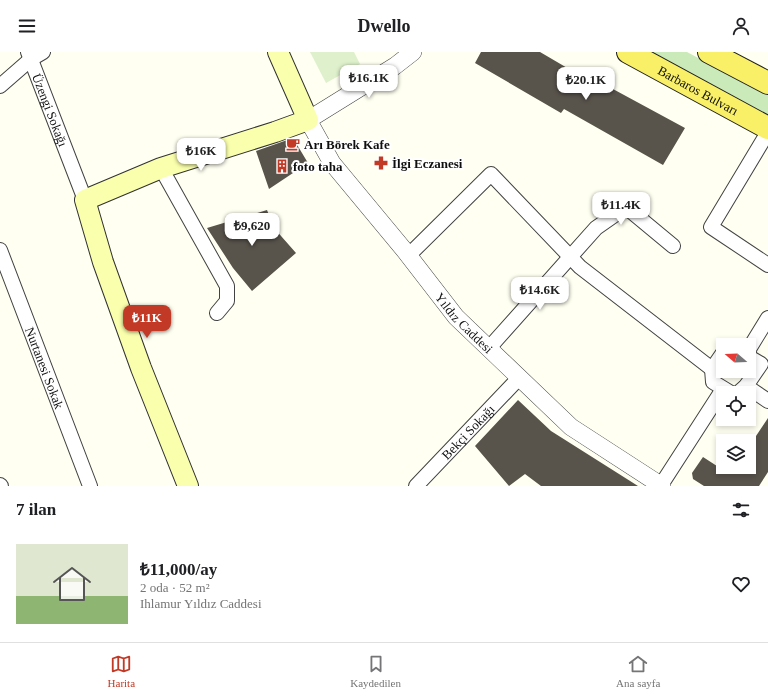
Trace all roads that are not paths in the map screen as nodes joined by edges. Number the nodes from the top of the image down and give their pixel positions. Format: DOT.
graph roads {
  1 [pos="278,52"];
  2 [pos="413,52"];
  3 [pos="628,52"];
  4 [pos="709,52"];
  5 [pos="34,54"];
  6 [pos="768,83"];
  7 [pos="0,86"];
  8 [pos="308,120"];
  9 [pos="768,128"];
  10 [pos="768,132"];
  11 [pos="161,168"];
  12 [pos="85,200"];
  13 [pos="673,246"];
  14 [pos="0,250"];
  15 [pos="409,255"];
  16 [pos="571,257"];
  17 [pos="768,264"];
  18 [pos="217,313"];
  19 [pos="768,318"];
  20 [pos="756,338"];
  21 [pos="489,348"];
  22 [pos="756,361"];
  23 [pos="716,363"];
  24 [pos="712,368"];
  25 [pos="756,371"];
  26 [pos="519,378"];
  27 [pos="719,386"];
  28 [pos="756,396"];
  29 [pos="768,401"];
  30 [pos="716,407"];
  31 [pos="90,486"];
  32 [pos="188,486"];
  33 [pos="416,486"];
  34 [pos="662,486"];
  1 -- 8 [label="main road, Yıldız Caddesi"];
  2 -- 8 [label="street"];
  3 -- 9 [label="main road, Barbaros Bulvarı"];
  4 -- 6 [label="main road"];
  5 -- 7 [label="street, Üzengi Sokağı"];
  5 -- 12 [label="street, Üzengi Sokağı"];
  8 -- 11 [label="main road"];
  8 -- 15 [label="street, Yıldız Caddesi"];
  10 -- 17 [label="street"];
  11 -- 12 [label="main road"];
  11 -- 18 [label="street"];
  12 -- 32 [label="main road"];
  13 -- 16 [label="street"];
  14 -- 31 [label="street, Nurtanesi Sokak"];
  15 -- 16 [label="street"];
  15 -- 21 [label="street, Yıldız Caddesi"];
  16 -- 21 [label="street"];
  16 -- 24 [label="street"];
  19 -- 20 [label="street"];
  21 -- 26 [label="street, Yıldız Caddesi"];
  22 -- 25 [label="street"];
  23 -- 24 [label="street"];
  24 -- 27 [label="street"];
  26 -- 33 [label="street, Bekçi Sokağı"];
  26 -- 34 [label="street, Yıldız Caddesi"];
  28 -- 29 [label="street"];
  30 -- 34 [label="street"];
}
